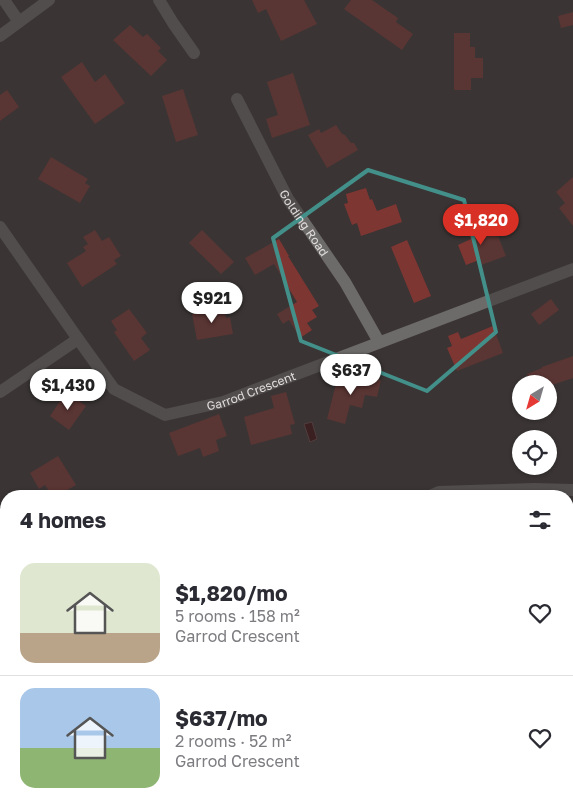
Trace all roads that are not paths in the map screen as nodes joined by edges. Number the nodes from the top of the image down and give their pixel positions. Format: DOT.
graph roads {
  1 [pos="4,0"];
  2 [pos="49,0"];
  3 [pos="159,0"];
  4 [pos="19,22"];
  5 [pos="0,36"];
  6 [pos="194,53"];
  7 [pos="237,99"];
  8 [pos="0,227"];
  9 [pos="573,269"];
  10 [pos="78,339"];
  11 [pos="379,342"];
  12 [pos="0,392"];
  13 [pos="486,490"];
  14 [pos="573,490"];
  1 -- 4 [label="street"];
  2 -- 4 [label="street"];
  3 -- 6 [label="street"];
  4 -- 5 [label="street"];
  7 -- 11 [label="street, Golding Road"];
  8 -- 10 [label="street, Garrod Crescent"];
  9 -- 11 [label="street, Garrod Crescent"];
  10 -- 11 [label="street, Garrod Crescent"];
  10 -- 12 [label="street"];
  13 -- 14 [label="street"];
}
